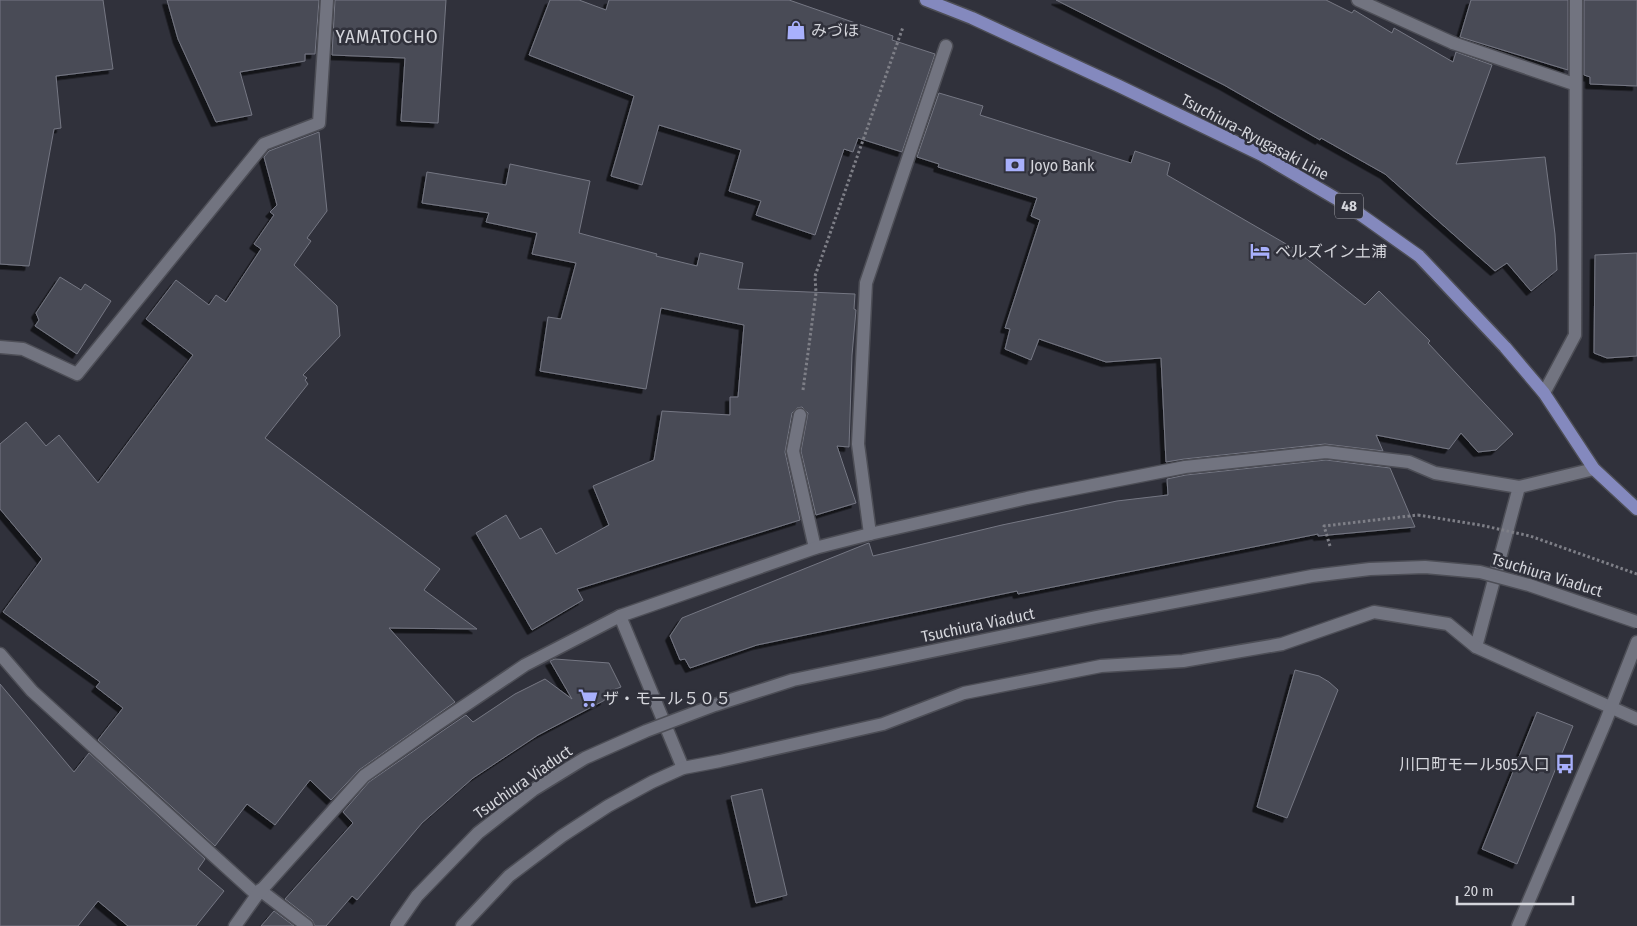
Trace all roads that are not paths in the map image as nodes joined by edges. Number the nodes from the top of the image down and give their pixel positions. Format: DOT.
graph roads {
  1 [pos="327,0"];
  2 [pos="926,0"];
  3 [pos="1358,0"];
  4 [pos="1576,0"];
  5 [pos="946,46"];
  6 [pos="1574,84"];
  7 [pos="0,347"];
  8 [pos="1544,392"];
  9 [pos="800,416"];
  10 [pos="1594,469"];
  11 [pos="1519,487"];
  12 [pos="1637,509"];
  13 [pos="870,534"];
  14 [pos="815,548"];
  15 [pos="620,616"];
  16 [pos="1637,622"];
  17 [pos="1637,642"];
  18 [pos="1476,647"];
  19 [pos="0,654"];
  20 [pos="1611,708"];
  21 [pos="1637,718"];
  22 [pos="683,768"];
  23 [pos="259,893"];
  24 [pos="236,926"];
  25 [pos="307,926"];
  26 [pos="396,926"];
  27 [pos="462,926"];
  28 [pos="1518,926"];
  1 -- 7 [label="street"];
  2 -- 8 [label="main road, Tsuchiura-Ryugasaki Line / 48"];
  3 -- 6 [label="street"];
  4 -- 6 [label="street"];
  5 -- 13 [label="street"];
  6 -- 8 [label="street"];
  8 -- 10 [label="main road, Tsuchiura-Ryugasaki Line / 48"];
  9 -- 14 [label="street"];
  10 -- 11 [label="street"];
  10 -- 12 [label="main road, Tsuchiura-Ryugasaki Line / 48"];
  11 -- 13 [label="street"];
  11 -- 18 [label="street"];
  13 -- 14 [label="street"];
  14 -- 15 [label="street"];
  15 -- 22 [label="street"];
  15 -- 23 [label="street"];
  16 -- 26 [label="street, Tsuchiura Viaduct, bridge"];
  17 -- 20 [label="street"];
  18 -- 20 [label="street"];
  18 -- 22 [label="street"];
  19 -- 23 [label="street"];
  20 -- 21 [label="street"];
  20 -- 28 [label="street"];
  22 -- 27 [label="street"];
  23 -- 24 [label="street"];
  23 -- 25 [label="street"];
}
